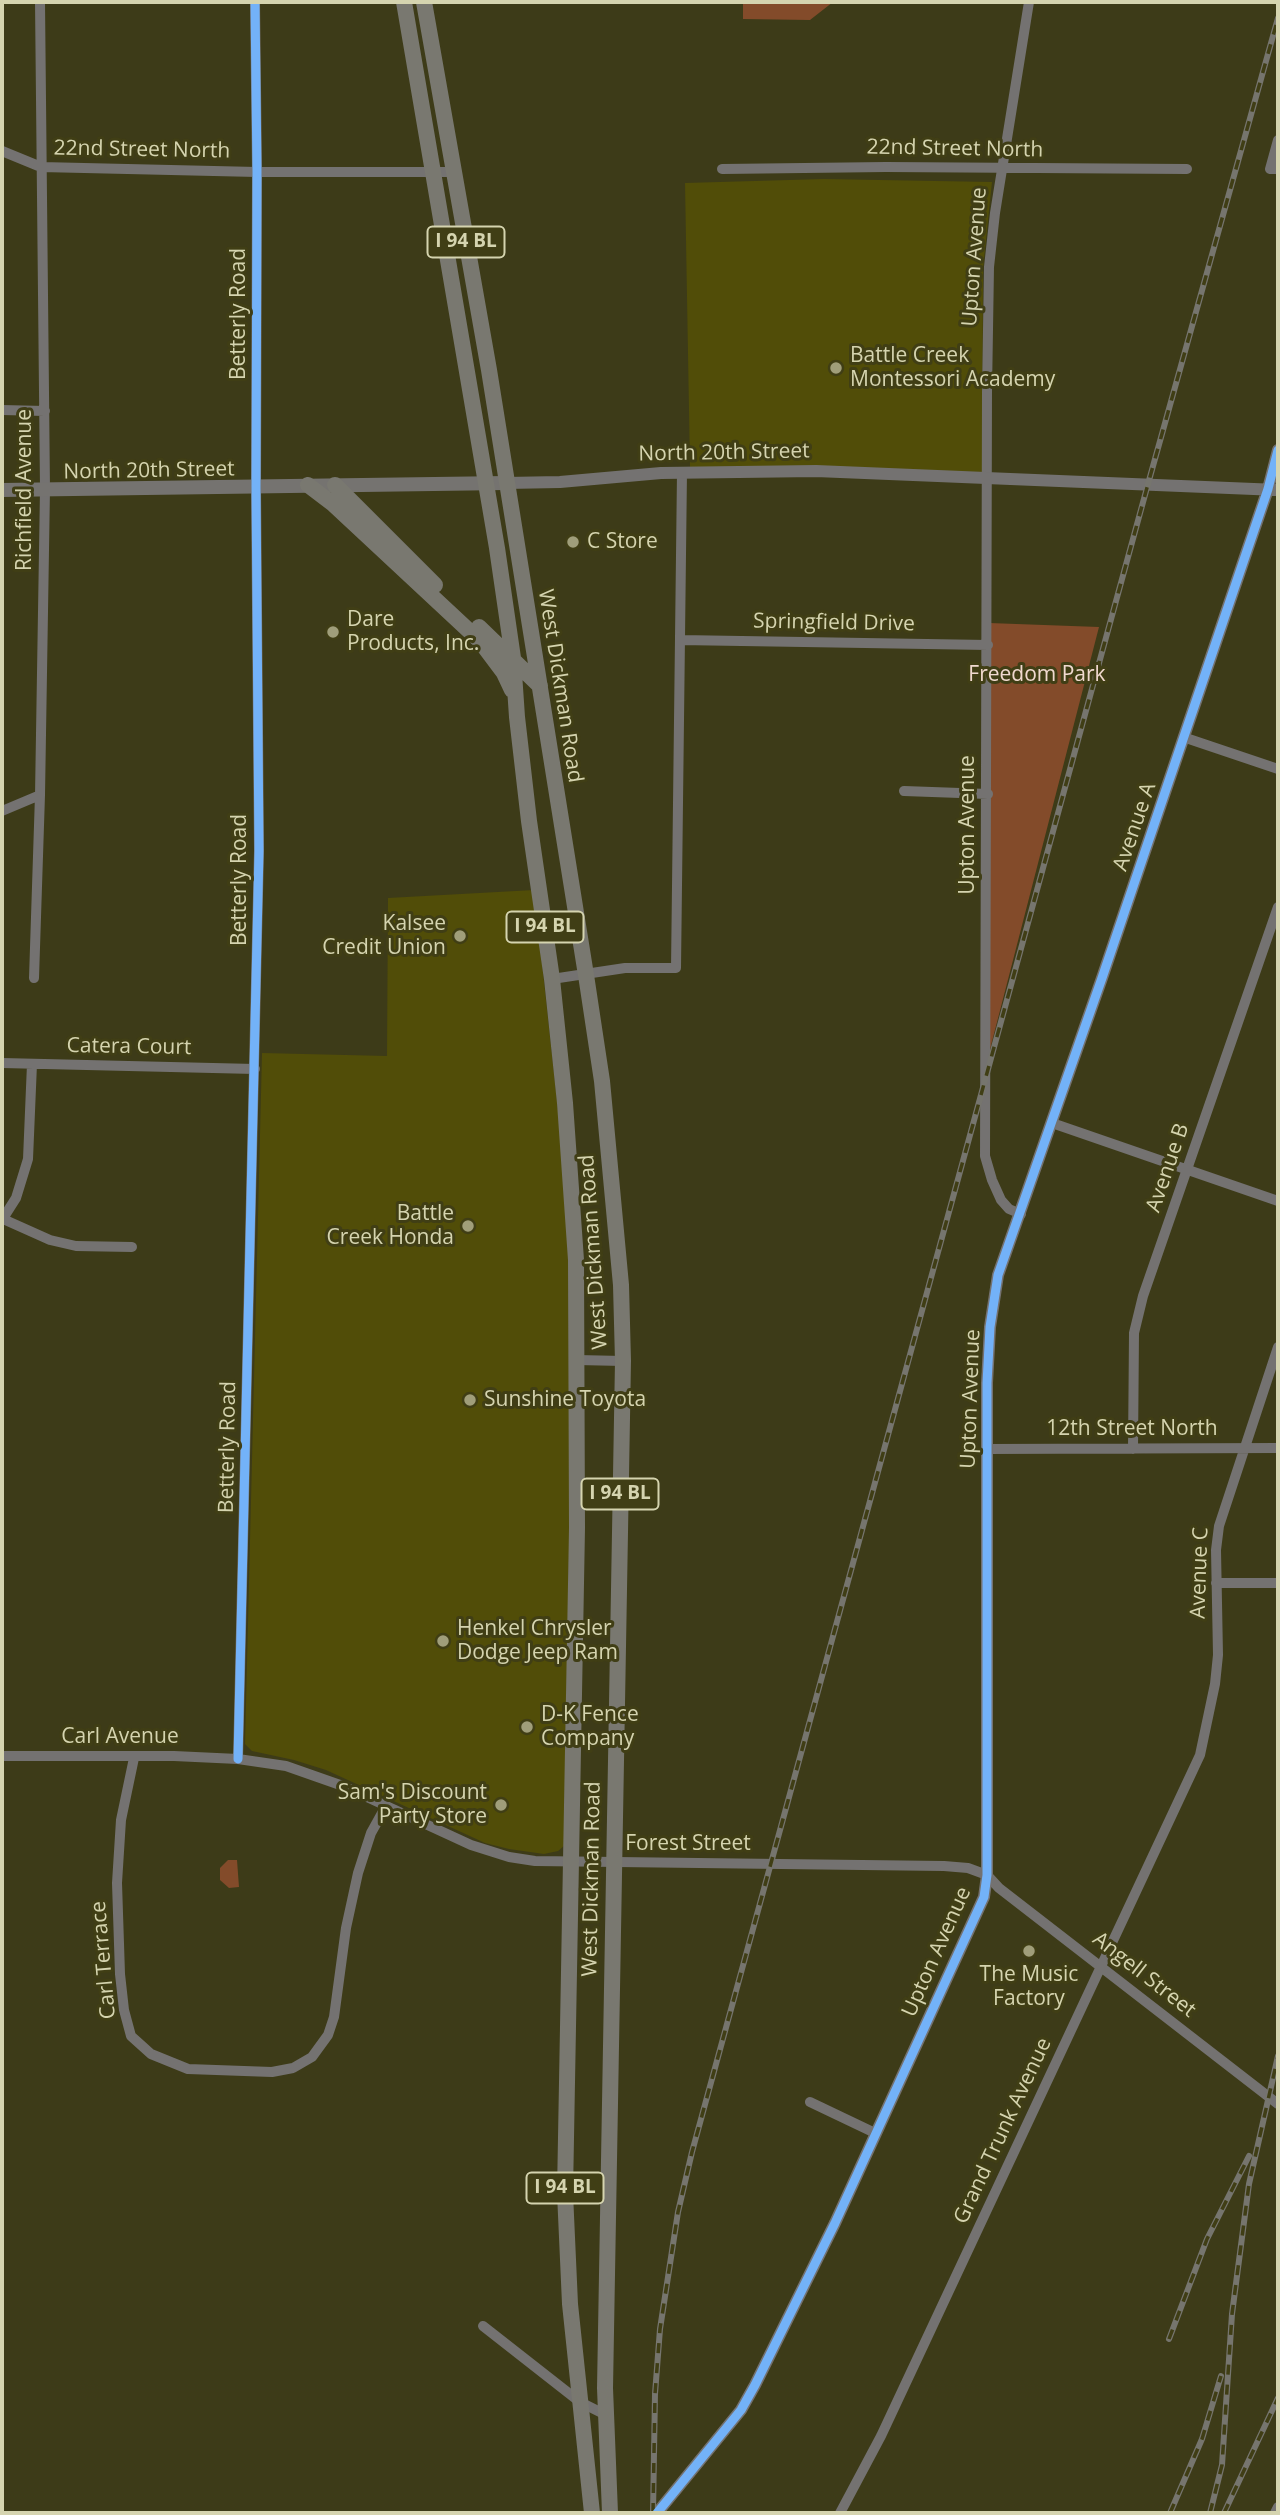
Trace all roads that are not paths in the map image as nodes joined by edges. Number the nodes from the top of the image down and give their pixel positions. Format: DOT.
graph roads {
  1 [pos="40,2"];
  2 [pos="255,2"];
  3 [pos="404,2"];
  4 [pos="425,2"];
  5 [pos="1029,2"];
  6 [pos="1278,140"];
  7 [pos="2,151"];
  8 [pos="41,167"];
  9 [pos="722,169"];
  10 [pos="1001,169"];
  11 [pos="1187,169"];
  12 [pos="1274,169"];
  13 [pos="257,172"];
  14 [pos="432,172"];
  15 [pos="454,172"];
  16 [pos="2,410"];
  17 [pos="45,411"];
  18 [pos="1278,450"];
  19 [pos="682,472"];
  20 [pos="989,478"];
  21 [pos="485,483"];
  22 [pos="506,483"];
  23 [pos="308,485"];
  24 [pos="335,485"];
  25 [pos="256,487"];
  26 [pos="45,489"];
  27 [pos="2,490"];
  28 [pos="1273,490"];
  29 [pos="680,640"];
  30 [pos="988,645"];
  31 [pos="513,658"];
  32 [pos="540,686"];
  33 [pos="516,699"];
  34 [pos="1183,737"];
  35 [pos="1278,769"];
  36 [pos="904,791"];
  37 [pos="40,794"];
  38 [pos="988,794"];
  39 [pos="2,811"];
  40 [pos="1278,907"];
  41 [pos="586,975"];
  42 [pos="34,978"];
  43 [pos="552,979"];
  44 [pos="2,1063"];
  45 [pos="32,1064"];
  46 [pos="255,1069"];
  47 [pos="1052,1123"];
  48 [pos="1187,1171"];
  49 [pos="1278,1201"];
  50 [pos="1021,1214"];
  51 [pos="2,1219"];
  52 [pos="132,1247"];
  53 [pos="1278,1347"];
  54 [pos="577,1360"];
  55 [pos="623,1360"];
  56 [pos="1278,1448"];
  57 [pos="986,1449"];
  58 [pos="1133,1449"];
  59 [pos="1243,1449"];
  60 [pos="1216,1583"];
  61 [pos="1278,1583"];
  62 [pos="2,1756"];
  63 [pos="134,1758"];
  64 [pos="238,1759"];
  65 [pos="1196,1764"];
  66 [pos="386,1806"];
  67 [pos="572,1862"];
  68 [pos="613,1863"];
  69 [pos="987,1875"];
  70 [pos="1101,1967"];
  71 [pos="810,2102"];
  72 [pos="1278,2104"];
  73 [pos="875,2133"];
  74 [pos="483,2326"];
  75 [pos="580,2402"];
  76 [pos="606,2415"];
  77 [pos="1278,2507"];
  78 [pos="592,2513"];
  79 [pos="610,2513"];
  80 [pos="657,2513"];
  81 [pos="841,2513"];
  82 [pos="1275,2513"];
  1 -- 8 [label="street, Richfield Avenue"];
  2 -- 13 [label="street, Betterly Road"];
  3 -- 14 [label="main road, West Dickman Road / I 94 BL"];
  4 -- 15 [label="main road, West Dickman Road / I 94 BL"];
  5 -- 10 [label="street, Upton Avenue"];
  6 -- 12 [label="street"];
  7 -- 8 [label="street, 22nd Street North"];
  8 -- 13 [label="street, 22nd Street North"];
  8 -- 17 [label="street, Richfield Avenue"];
  9 -- 10 [label="street, 22nd Street North"];
  10 -- 11 [label="street, 22nd Street North"];
  10 -- 20 [label="street, Upton Avenue"];
  13 -- 14 [label="street, 22nd Street North"];
  13 -- 25 [label="street, Betterly Road"];
  14 -- 15 [label="street, 22nd Street North"];
  14 -- 21 [label="main road, West Dickman Road / I 94 BL"];
  15 -- 22 [label="main road, West Dickman Road / I 94 BL"];
  16 -- 17 [label="street"];
  17 -- 26 [label="street, Richfield Avenue"];
  18 -- 28 [label="street, Avenue A"];
  19 -- 20 [label="street, North 20th Street"];
  19 -- 22 [label="street, North 20th Street"];
  19 -- 29 [label="street"];
  20 -- 28 [label="street, North 20th Street"];
  20 -- 30 [label="street, Upton Avenue"];
  21 -- 22 [label="main road, North 20th Street"];
  21 -- 24 [label="main road, North 20th Street"];
  21 -- 31 [label="main road, West Dickman Road / I 94 BL"];
  22 -- 32 [label="main road, West Dickman Road / I 94 BL"];
  23 -- 24 [label="main road, North 20th Street"];
  23 -- 25 [label="main road, North 20th Street"];
  23 -- 33 [label="main road"];
  24 -- 31 [label="main road"];
  25 -- 26 [label="main road, North 20th Street"];
  25 -- 46 [label="street, Betterly Road"];
  26 -- 27 [label="main road, North 20th Street"];
  26 -- 37 [label="street, Richfield Avenue"];
  28 -- 34 [label="street, Avenue A"];
  29 -- 30 [label="street, Springfield Drive"];
  29 -- 41 [label="street"];
  30 -- 38 [label="street, Upton Avenue"];
  31 -- 32 [label="main road"];
  31 -- 33 [label="main road, West Dickman Road / I 94 BL"];
  32 -- 41 [label="main road, West Dickman Road / I 94 BL"];
  33 -- 43 [label="main road, West Dickman Road / I 94 BL"];
  34 -- 35 [label="street"];
  34 -- 47 [label="street, Avenue A"];
  36 -- 38 [label="street"];
  37 -- 39 [label="street"];
  37 -- 42 [label="street, Richfield Avenue"];
  38 -- 50 [label="street, Upton Avenue"];
  40 -- 48 [label="street, Avenue B"];
  41 -- 43 [label="street"];
  41 -- 55 [label="main road, West Dickman Road / I 94 BL"];
  43 -- 54 [label="main road, West Dickman Road / I 94 BL"];
  44 -- 45 [label="street, Catera Court"];
  45 -- 46 [label="street, Catera Court"];
  45 -- 51 [label="street"];
  46 -- 64 [label="street, Betterly Road"];
  47 -- 48 [label="street"];
  47 -- 50 [label="street, Avenue A"];
  48 -- 49 [label="street"];
  48 -- 58 [label="street, Avenue B"];
  50 -- 57 [label="street, Upton Avenue"];
  51 -- 52 [label="street"];
  53 -- 59 [label="street, Avenue C"];
  54 -- 55 [label="street"];
  54 -- 67 [label="main road, West Dickman Road / I 94 BL"];
  55 -- 68 [label="main road, West Dickman Road / I 94 BL"];
  56 -- 59 [label="street, 12th Street North"];
  57 -- 58 [label="street, 12th Street North"];
  57 -- 69 [label="street, Upton Avenue"];
  58 -- 59 [label="street, 12th Street North"];
  59 -- 60 [label="street, Avenue C"];
  60 -- 61 [label="street"];
  60 -- 65 [label="street, Avenue C"];
  62 -- 63 [label="street, Carl Avenue"];
  63 -- 64 [label="street, Carl Avenue"];
  63 -- 66 [label="street, Carl Terrace"];
  64 -- 66 [label="street, Forest Street"];
  65 -- 70 [label="street, Grand Trunk Avenue"];
  66 -- 67 [label="street, Forest Street"];
  67 -- 68 [label="street, Forest Street"];
  67 -- 75 [label="main road, West Dickman Road / I 94 BL"];
  68 -- 69 [label="street, Forest Street"];
  68 -- 76 [label="main road, West Dickman Road / I 94 BL"];
  69 -- 70 [label="street, Angell Street"];
  69 -- 73 [label="street, Upton Avenue"];
  70 -- 72 [label="street, Angell Street"];
  70 -- 81 [label="street, Grand Trunk Avenue"];
  71 -- 73 [label="street"];
  73 -- 80 [label="street, Upton Avenue"];
  74 -- 75 [label="street"];
  75 -- 76 [label="street"];
  75 -- 78 [label="main road, West Dickman Road / I 94 BL"];
  76 -- 79 [label="main road, West Dickman Road / I 94 BL"];
  77 -- 82 [label="street"];
}
